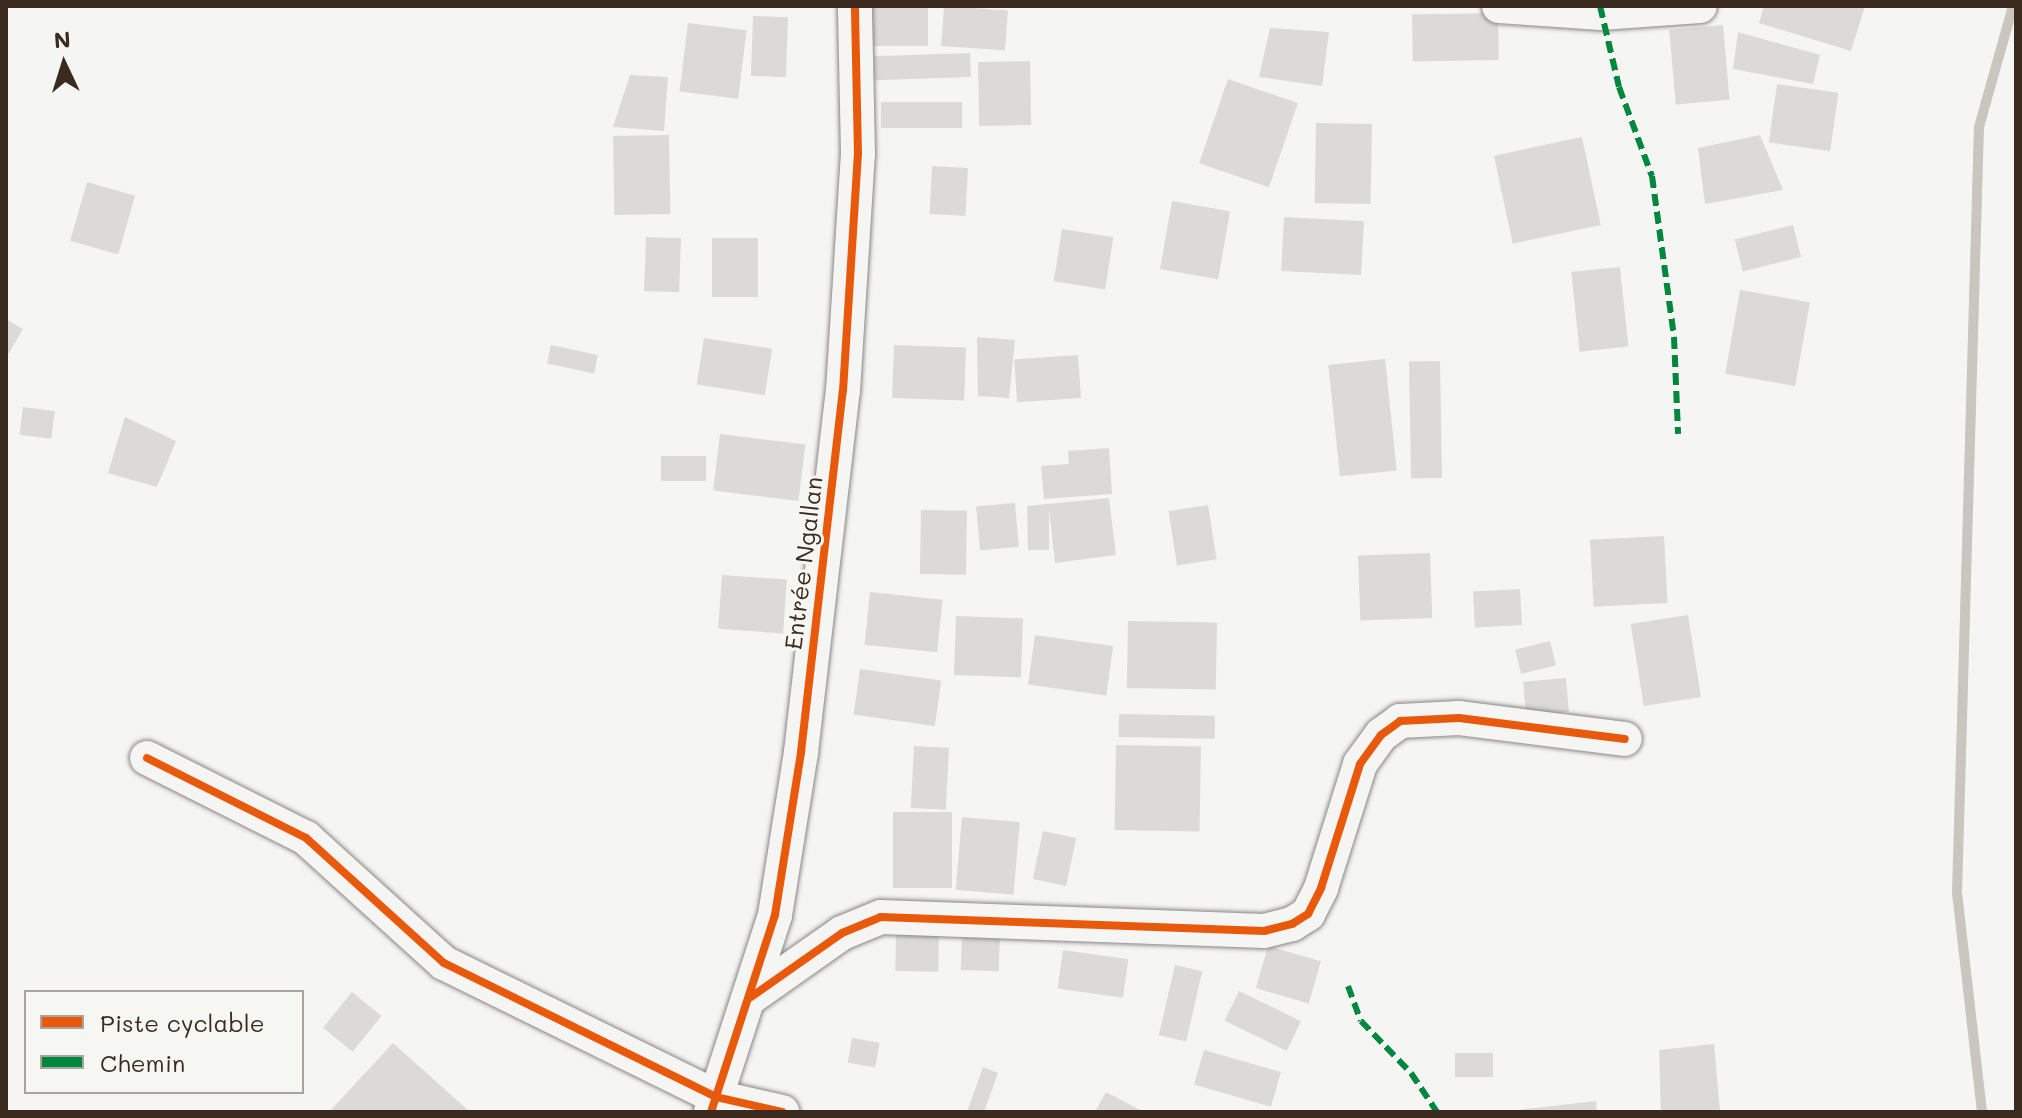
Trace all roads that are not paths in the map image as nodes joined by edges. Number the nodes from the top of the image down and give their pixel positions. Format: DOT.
graph roads {
  1 [pos="855,6"];
  2 [pos="1499,6"];
  3 [pos="1700,6"];
  4 [pos="1625,739"];
  5 [pos="147,758"];
  6 [pos="751,997"];
  7 [pos="713,1104"];
  8 [pos="782,1112"];
  1 -- 6 [label="street, Entrée Ngallan"];
  2 -- 3 [label="street"];
  4 -- 6 [label="street"];
  5 -- 7 [label="street"];
  6 -- 7 [label="street, Entrée Ngallan"];
  7 -- 8 [label="street"];
}
